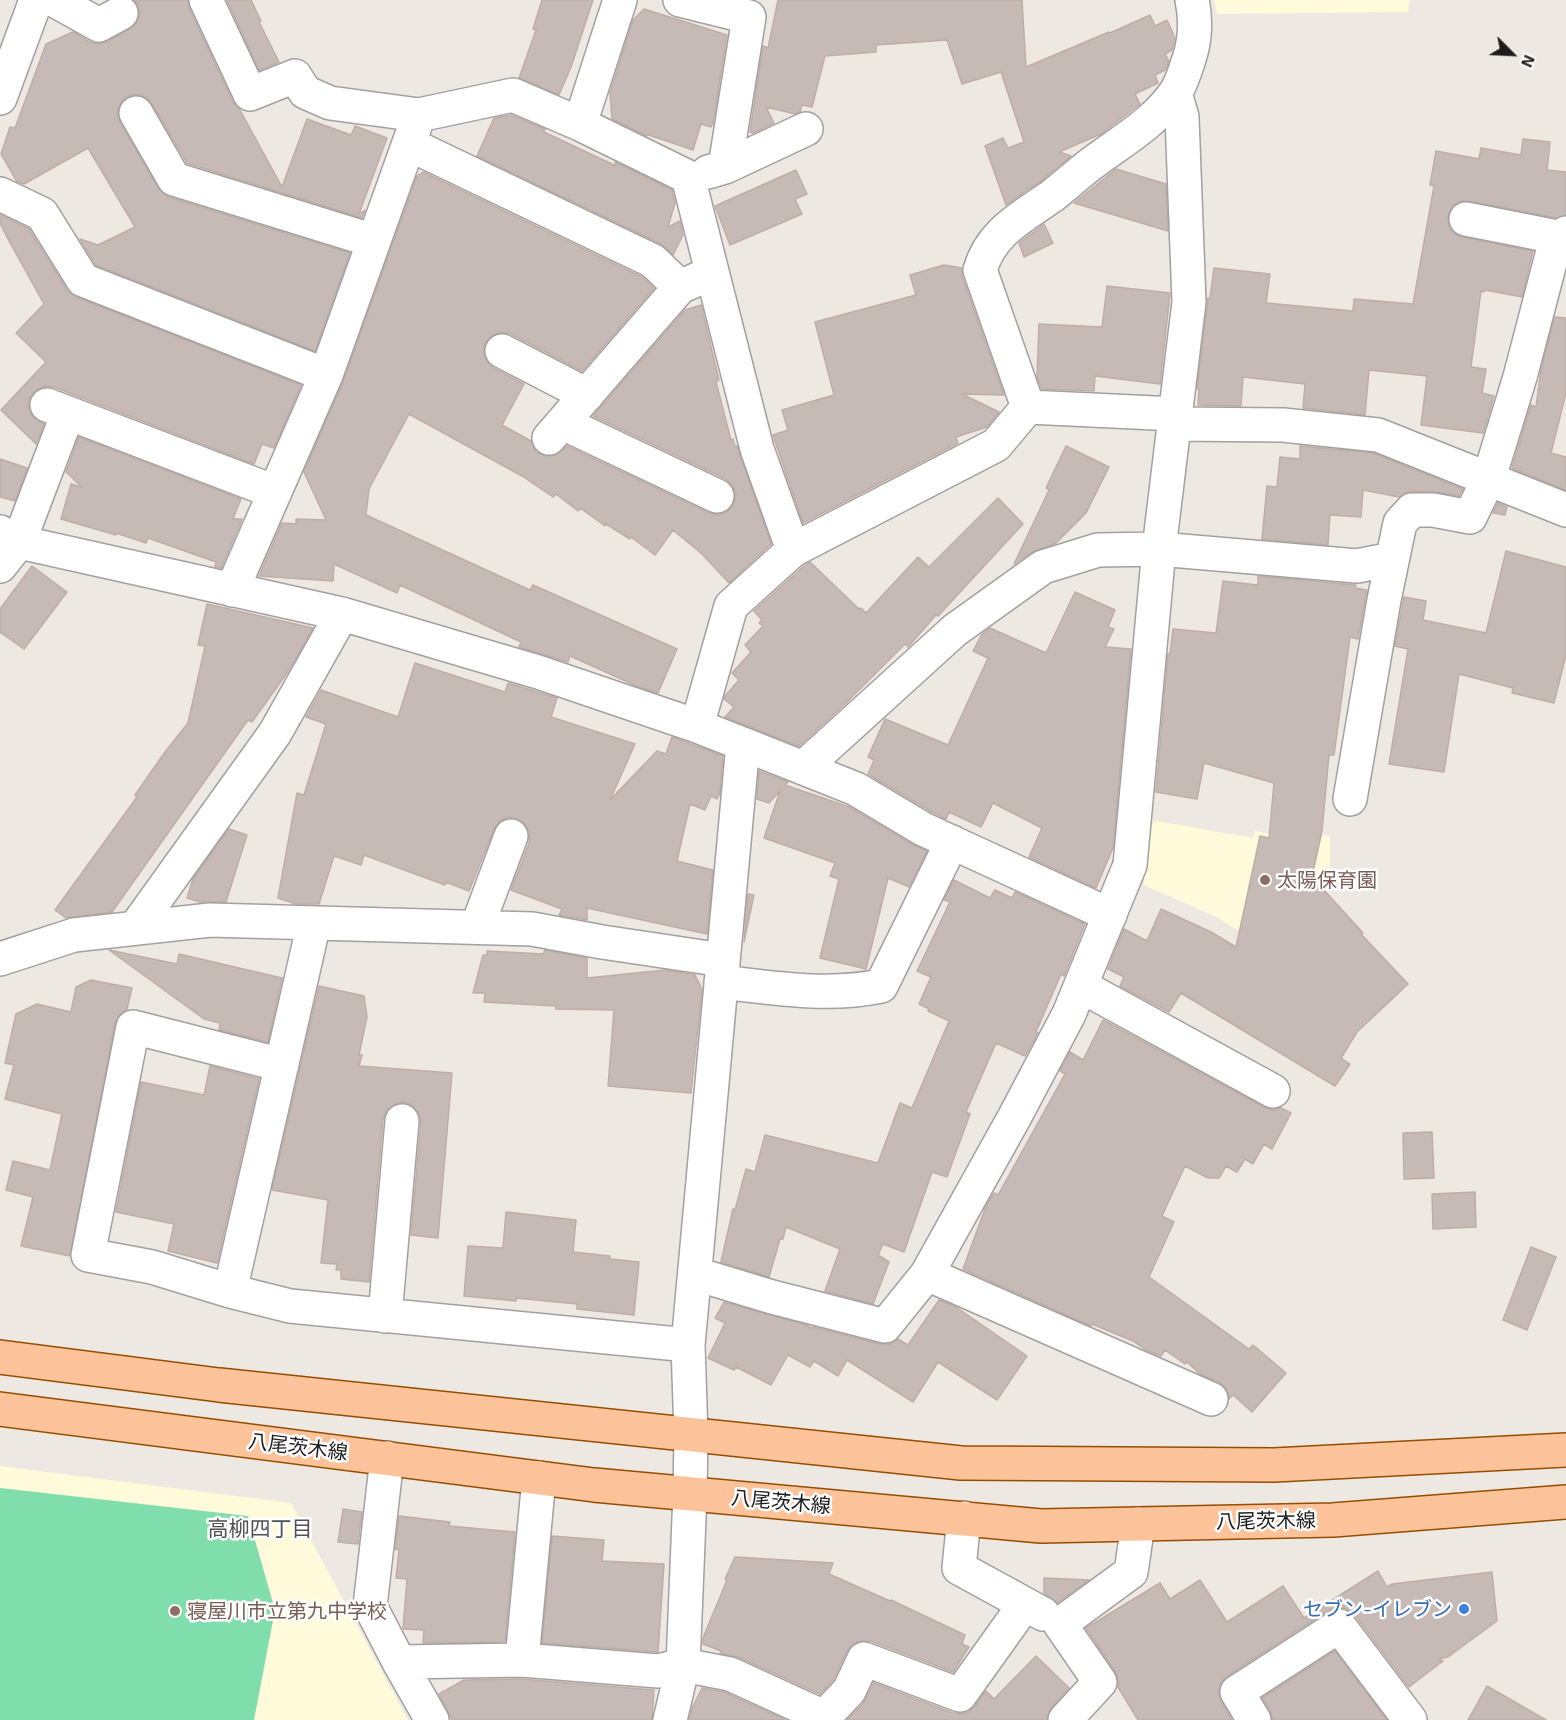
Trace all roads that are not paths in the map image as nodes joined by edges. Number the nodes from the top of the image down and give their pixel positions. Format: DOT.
graph roads {
  1 [pos="36,0"];
  2 [pos="54,0"];
  3 [pos="206,0"];
  4 [pos="620,0"];
  5 [pos="680,0"];
  6 [pos="1192,0"];
  7 [pos="121,13"];
  8 [pos="1175,93"];
  9 [pos="0,98"];
  10 [pos="136,113"];
  11 [pos="580,124"];
  12 [pos="806,129"];
  13 [pos="414,130"];
  14 [pos="725,167"];
  15 [pos="688,177"];
  16 [pos="0,195"];
  17 [pos="1466,219"];
  18 [pos="1564,235"];
  19 [pos="374,241"];
  20 [pos="713,272"];
  21 [pos="680,287"];
  22 [pos="502,351"];
  23 [pos="326,375"];
  24 [pos="587,395"];
  25 [pos="1028,407"];
  26 [pos="1176,419"];
  27 [pos="1489,478"];
  28 [pos="275,492"];
  29 [pos="717,496"];
  30 [pos="1566,510"];
  31 [pos="6,546"];
  32 [pos="1160,549"];
  33 [pos="793,550"];
  34 [pos="1392,559"];
  35 [pos="232,590"];
  36 [pos="342,614"];
  37 [pos="697,726"];
  38 [pos="743,744"];
  39 [pos="802,768"];
  40 [pos="1350,799"];
  41 [pos="511,836"];
  42 [pos="952,842"];
  43 [pos="1110,915"];
  44 [pos="314,922"];
  45 [pos="477,927"];
  46 [pos="135,928"];
  47 [pos="0,959"];
  48 [pos="722,971"];
  49 [pos="1081,986"];
  50 [pos="282,1065"];
  51 [pos="1273,1091"];
  52 [pos="402,1121"];
  53 [pos="696,1274"];
  54 [pos="927,1274"];
  55 [pos="230,1292"];
  56 [pos="385,1316"];
  57 [pos="688,1345"];
  58 [pos="0,1357"];
  59 [pos="1211,1399"];
  60 [pos="0,1408"];
  61 [pos="690,1435"];
  62 [pos="1566,1450"];
  63 [pos="387,1458"];
  64 [pos="539,1478"];
  65 [pos="690,1494"];
  66 [pos="1566,1502"];
  67 [pos="964,1518"];
  68 [pos="1138,1524"];
  69 [pos="1025,1604"];
  70 [pos="1060,1624"];
  71 [pos="522,1660"];
  72 [pos="399,1662"];
  73 [pos="683,1665"];
  74 [pos="432,1720"];
  75 [pos="670,1720"];
  76 [pos="1065,1720"];
  77 [pos="1254,1720"];
  78 [pos="1410,1720"];
  1 -- 9 [label="street"];
  2 -- 7 [label="street"];
  3 -- 13 [label="street"];
  4 -- 11 [label="street"];
  5 -- 14 [label="street"];
  6 -- 8 [label="street"];
  8 -- 25 [label="street"];
  8 -- 26 [label="street"];
  10 -- 19 [label="street"];
  11 -- 13 [label="street"];
  11 -- 15 [label="street"];
  12 -- 14 [label="street"];
  13 -- 19 [label="street"];
  13 -- 21 [label="street"];
  14 -- 15 [label="street"];
  15 -- 20 [label="street"];
  16 -- 23 [label="street"];
  17 -- 18 [label="street"];
  18 -- 27 [label="street"];
  19 -- 23 [label="street"];
  20 -- 21 [label="street"];
  20 -- 33 [label="street"];
  21 -- 24 [label="street"];
  22 -- 24 [label="street"];
  23 -- 28 [label="street"];
  24 -- 29 [label="street"];
  25 -- 26 [label="street"];
  25 -- 33 [label="street"];
  26 -- 27 [label="street"];
  26 -- 32 [label="street"];
  27 -- 30 [label="street"];
  27 -- 34 [label="street"];
  28 -- 31 [label="street"];
  28 -- 35 [label="street"];
  31 -- 35 [label="street"];
  32 -- 34 [label="street"];
  32 -- 39 [label="street"];
  32 -- 43 [label="street"];
  33 -- 37 [label="street"];
  34 -- 40 [label="street"];
  35 -- 36 [label="street"];
  36 -- 37 [label="street"];
  36 -- 46 [label="street"];
  37 -- 38 [label="street"];
  38 -- 39 [label="street"];
  38 -- 48 [label="street"];
  39 -- 42 [label="street"];
  41 -- 45 [label="street"];
  42 -- 43 [label="street"];
  42 -- 48 [label="street"];
  43 -- 49 [label="street"];
  44 -- 45 [label="street"];
  44 -- 46 [label="street"];
  44 -- 50 [label="street"];
  45 -- 48 [label="street"];
  46 -- 47 [label="street"];
  48 -- 53 [label="street"];
  49 -- 51 [label="street"];
  49 -- 54 [label="street"];
  50 -- 55 [label="street"];
  50 -- 55 [label="street"];
  52 -- 56 [label="street"];
  53 -- 54 [label="street"];
  53 -- 57 [label="street"];
  54 -- 59 [label="street"];
  55 -- 56 [label="street"];
  56 -- 57 [label="street"];
  57 -- 61 [label="street"];
  58 -- 61 [label="main road"];
  60 -- 63 [label="main road, 八尾茨木線"];
  61 -- 62 [label="main road"];
  61 -- 65 [label="street"];
  63 -- 64 [label="main road, 八尾茨木線"];
  63 -- 72 [label="street"];
  64 -- 65 [label="main road, 八尾茨木線"];
  64 -- 71 [label="street"];
  65 -- 67 [label="main road, 八尾茨木線"];
  65 -- 73 [label="street"];
  66 -- 68 [label="main road, 八尾茨木線"];
  67 -- 68 [label="main road, 八尾茨木線"];
  67 -- 69 [label="street"];
  68 -- 70 [label="street"];
  69 -- 70 [label="street"];
  69 -- 73 [label="street"];
  70 -- 76 [label="street"];
  71 -- 72 [label="street"];
  71 -- 73 [label="street"];
  72 -- 74 [label="street"];
  73 -- 75 [label="street"];
  77 -- 78 [label="street"];
}
